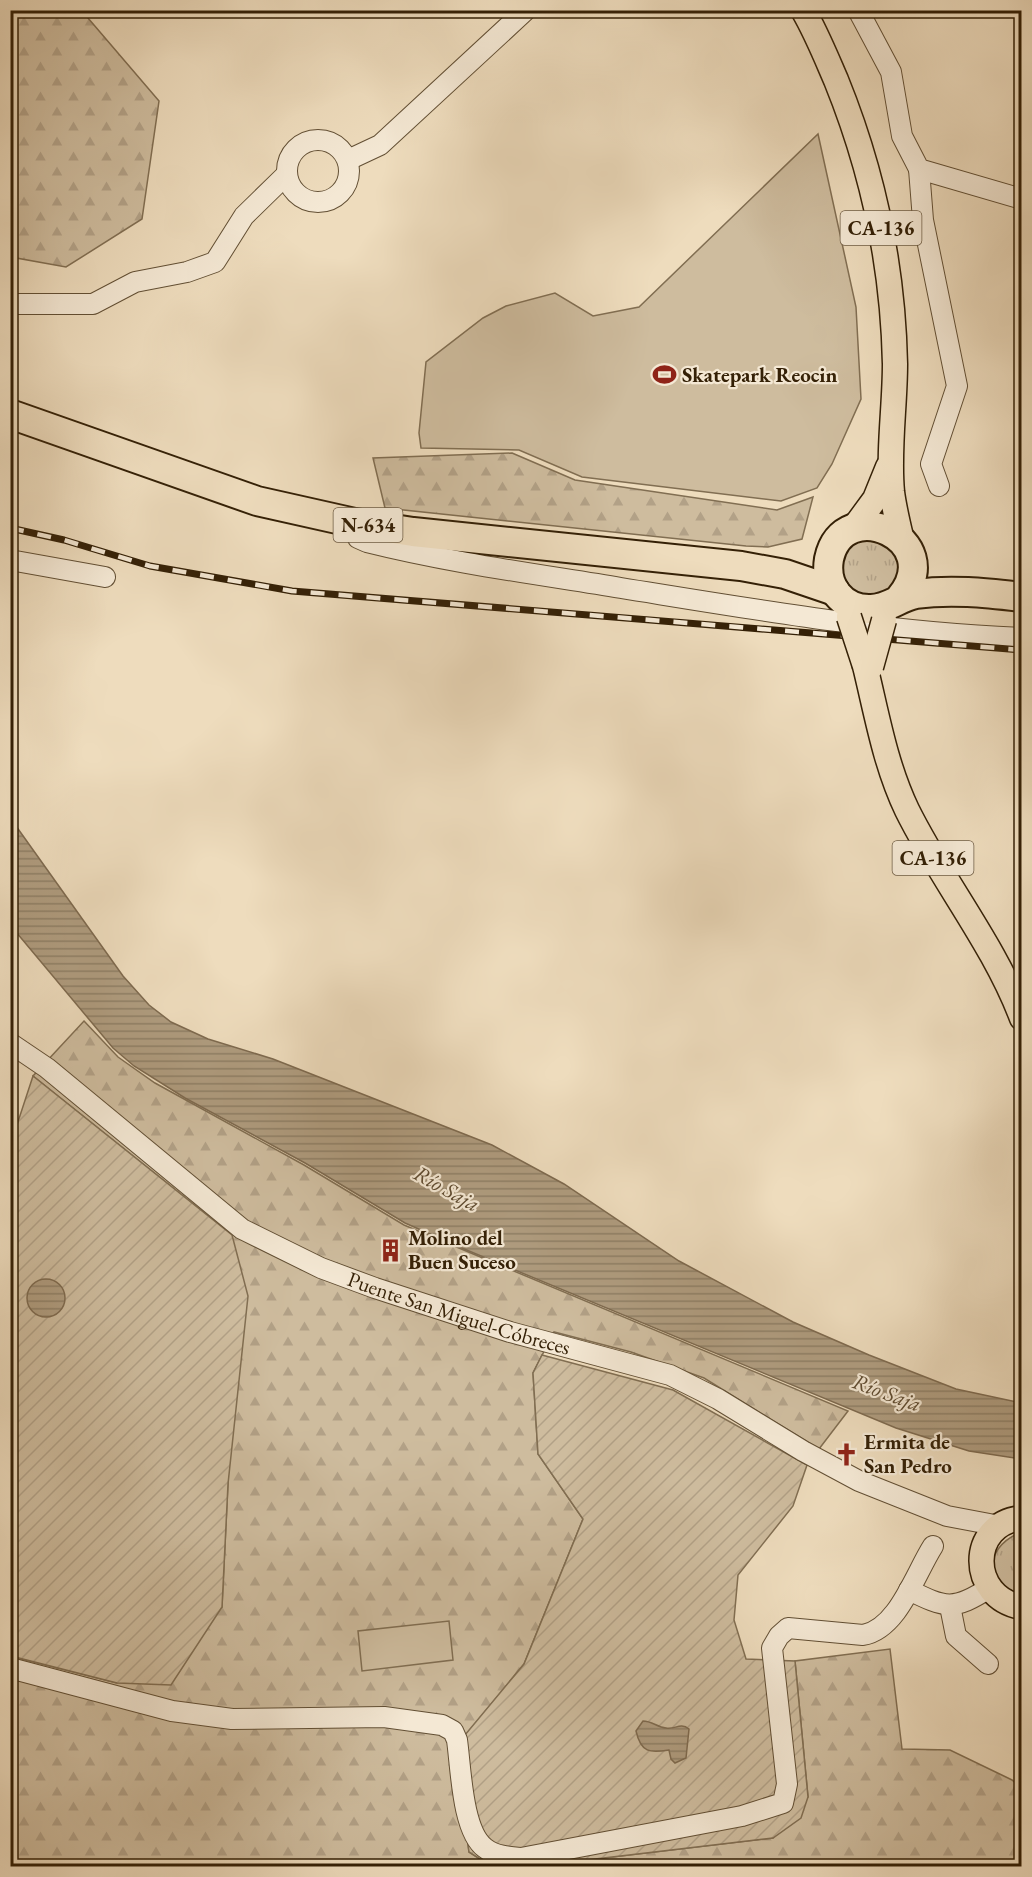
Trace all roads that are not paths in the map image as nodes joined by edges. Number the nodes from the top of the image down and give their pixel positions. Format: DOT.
graph roads {
  1 [pos="526,10"];
  2 [pos="803,10"];
  3 [pos="858,10"];
  4 [pos="348,160"];
  5 [pos="919,169"];
  6 [pos="287,174"];
  7 [pos="1022,200"];
  8 [pos="10,304"];
  9 [pos="10,414"];
  10 [pos="891,459"];
  11 [pos="939,486"];
  12 [pos="355,523"];
  13 [pos="843,539"];
  14 [pos="906,548"];
  15 [pos="10,560"];
  16 [pos="741,566"];
  17 [pos="105,577"];
  18 [pos="989,593"];
  19 [pos="1022,597"];
  20 [pos="842,602"];
  21 [pos="891,608"];
  22 [pos="1022,638"];
  23 [pos="868,673"];
  24 [pos="1022,1018"];
  25 [pos="10,1043"];
  26 [pos="947,1516"];
  27 [pos="1015,1519"];
  28 [pos="933,1546"];
  29 [pos="981,1556"];
  30 [pos="909,1590"];
  31 [pos="1005,1599"];
  32 [pos="950,1606"];
  33 [pos="1022,1624"];
  34 [pos="988,1664"];
  35 [pos="10,1668"];
  1 -- 4 [label="street"];
  2 -- 10 [label="main road, CA-136"];
  3 -- 5 [label="street"];
  4 -- 6 [label="street"];
  4 -- 6 [label="street"];
  5 -- 7 [label="street"];
  5 -- 11 [label="street"];
  6 -- 8 [label="street"];
  9 -- 12 [label="highway, N-634"];
  10 -- 13 [label="main road"];
  10 -- 14 [label="main road"];
  12 -- 16 [label="highway, N-634"];
  12 -- 22 [label="street"];
  13 -- 14 [label="highway, N-634"];
  13 -- 16 [label="highway, N-634"];
  13 -- 20 [label="highway"];
  14 -- 18 [label="highway, N-634"];
  14 -- 21 [label="highway"];
  15 -- 17 [label="street"];
  16 -- 20 [label="highway, N-634"];
  18 -- 19 [label="highway, N-634"];
  18 -- 21 [label="highway, N-634"];
  20 -- 21 [label="highway, N-634"];
  20 -- 23 [label="main road, CA-136, bridge"];
  21 -- 23 [label="main road, CA-136, bridge"];
  23 -- 24 [label="main road, CA-136"];
  25 -- 26 [label="street, Puente San Miguel-Cóbreces"];
  26 -- 27 [label="street, Puente San Miguel-Cóbreces"];
  26 -- 29 [label="street, Puente San Miguel-Cóbreces"];
  27 -- 29 [label="main road, Puente San Miguel-Cóbreces"];
  28 -- 30 [label="street"];
  29 -- 31 [label="main road, Puente San Miguel-Cóbreces"];
  30 -- 32 [label="street"];
  30 -- 35 [label="street"];
  31 -- 32 [label="street"];
  31 -- 33 [label="main road"];
  32 -- 34 [label="street"];
}
